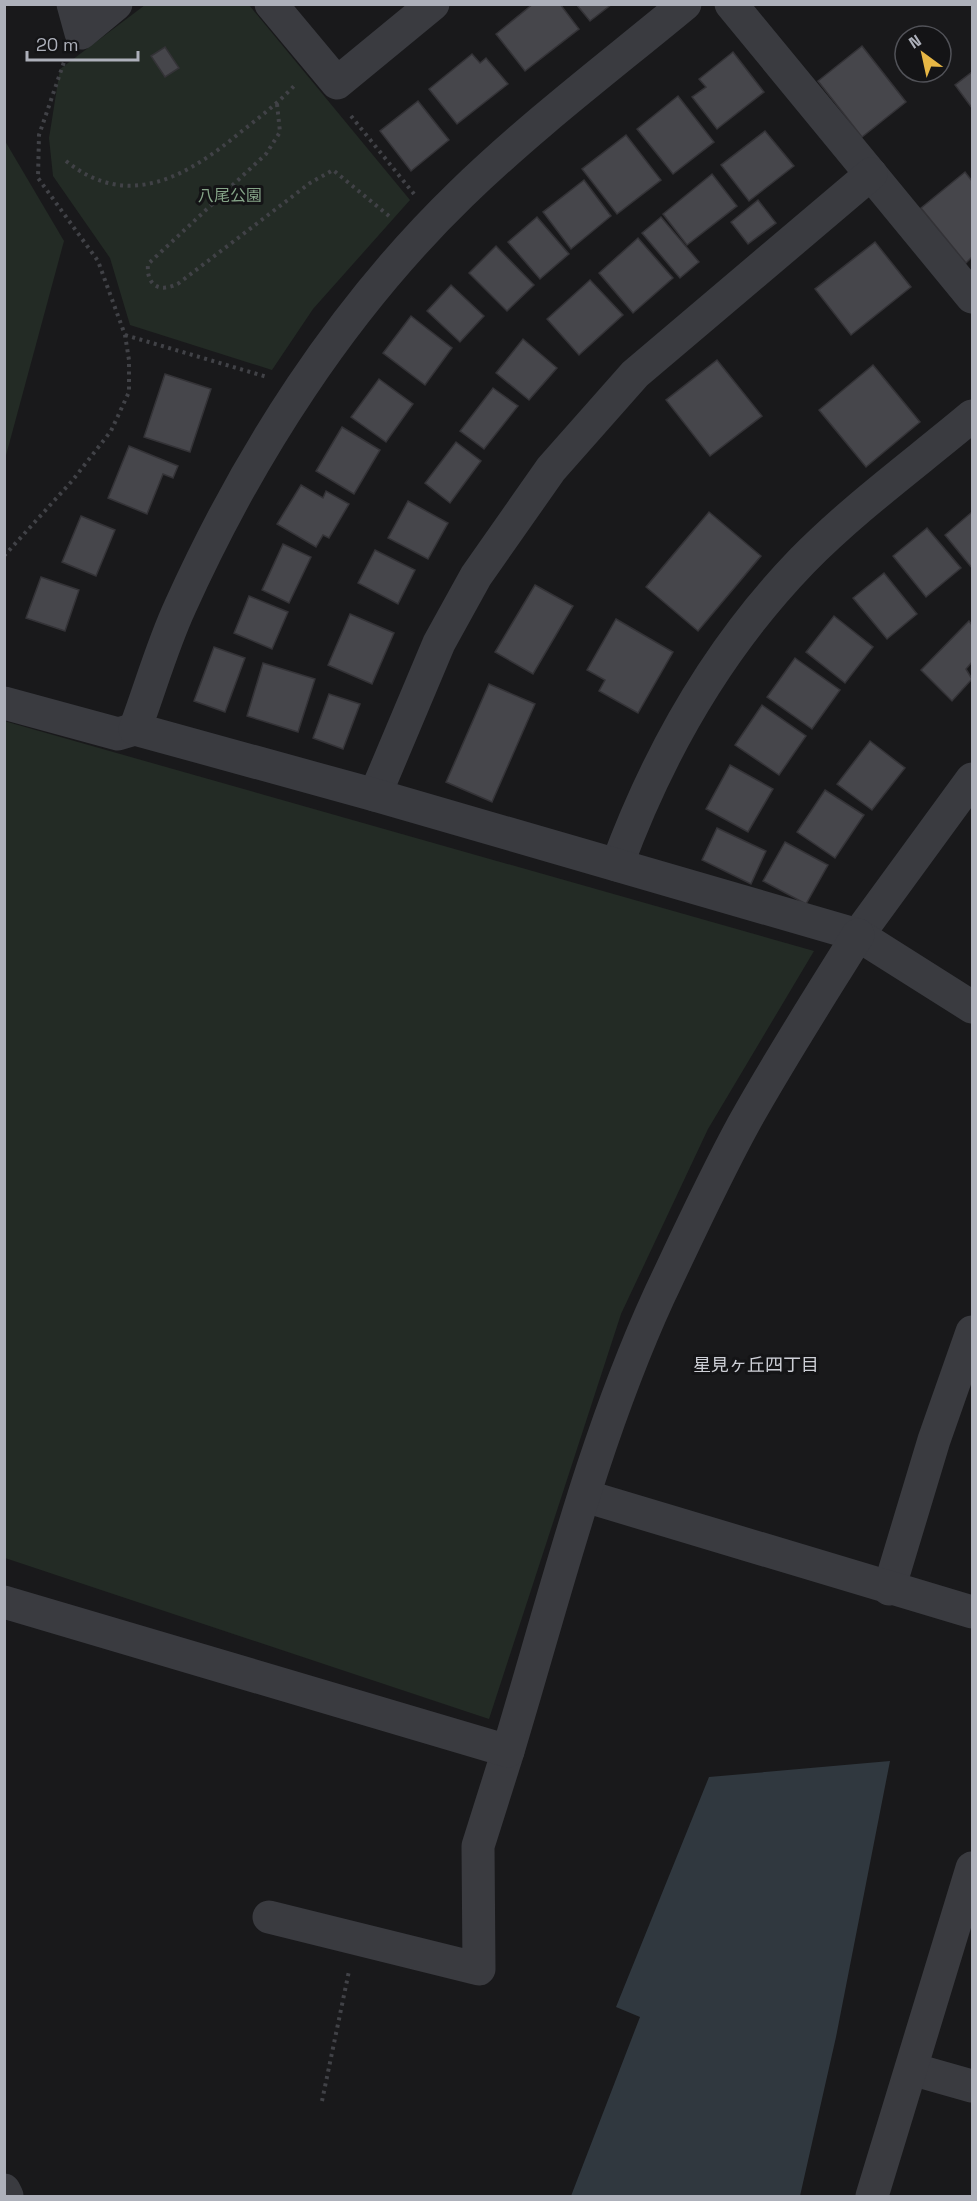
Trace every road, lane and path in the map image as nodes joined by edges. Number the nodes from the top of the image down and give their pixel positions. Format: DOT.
graph roads {
  1 [pos="116,4"];
  2 [pos="272,4"];
  3 [pos="433,4"];
  4 [pos="685,4"];
  5 [pos="730,4"];
  6 [pos="77,19"];
  7 [pos="327,72"];
  8 [pos="277,104"];
  9 [pos="66,161"];
  10 [pos="871,174"];
  11 [pos="438,218"];
  12 [pos="393,219"];
  13 [pos="972,297"];
  14 [pos="125,335"];
  15 [pos="300,391"];
  16 [pos="972,416"];
  17 [pos="4,556"];
  18 [pos="4,703"];
  19 [pos="135,729"];
  20 [pos="972,779"];
  21 [pos="375,795"];
  22 [pos="617,866"];
  23 [pos="858,935"];
  24 [pos="972,1007"];
  25 [pos="972,1332"];
  26 [pos="585,1496"];
  27 [pos="890,1589"];
  28 [pos="4,1602"];
  29 [pos="972,1612"];
  30 [pos="508,1751"];
  31 [pos="972,1868"];
  32 [pos="269,1917"];
  33 [pos="356,1938"];
  34 [pos="912,2069"];
  35 [pos="972,2086"];
  36 [pos="322,2101"];
  37 [pos="4,2190"];
  38 [pos="7,2196"];
  39 [pos="872,2196"];
  1 -- 6 [label="street"];
  2 -- 7 [label="street"];
  3 -- 7 [label="street"];
  4 -- 11 [label="street"];
  5 -- 10 [label="street"];
  6 -- 14 [label="path"];
  7 -- 8 [label="path"];
  7 -- 11 [label="path"];
  8 -- 9 [label="path"];
  8 -- 12 [label="path"];
  10 -- 13 [label="street"];
  10 -- 21 [label="street"];
  11 -- 15 [label="street"];
  14 -- 15 [label="path"];
  14 -- 17 [label="path"];
  15 -- 19 [label="street"];
  16 -- 22 [label="street"];
  18 -- 19 [label="street"];
  19 -- 21 [label="street"];
  20 -- 23 [label="street"];
  21 -- 22 [label="street"];
  22 -- 23 [label="street"];
  23 -- 24 [label="street"];
  23 -- 26 [label="street"];
  25 -- 27 [label="street"];
  26 -- 27 [label="street"];
  26 -- 30 [label="street"];
  27 -- 29 [label="street"];
  28 -- 30 [label="street"];
  30 -- 33 [label="street"];
  31 -- 34 [label="street"];
  32 -- 33 [label="street"];
  33 -- 36 [label="path"];
  34 -- 35 [label="street"];
  34 -- 39 [label="street"];
  37 -- 38 [label="street"];
}
